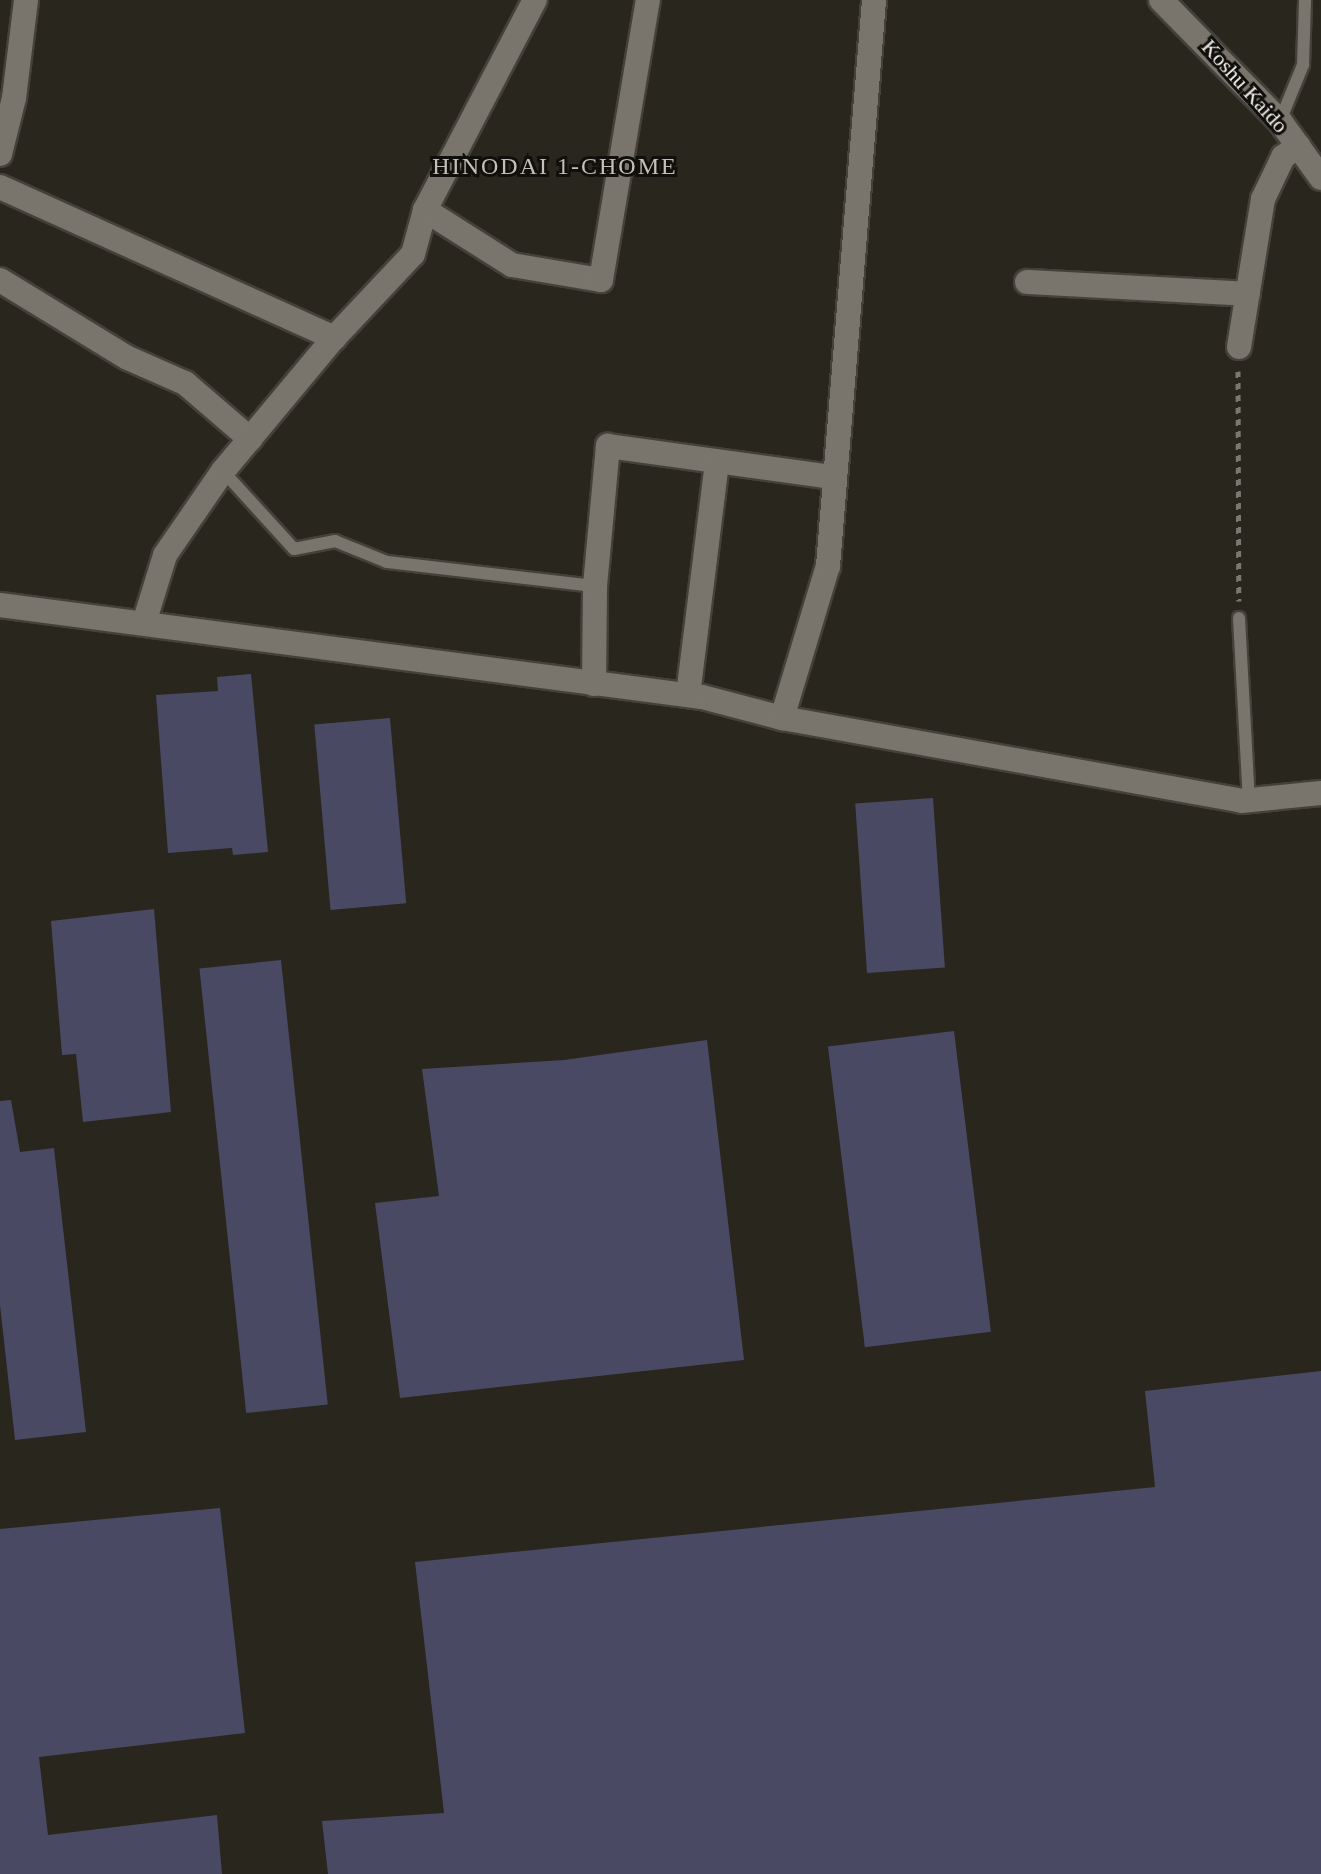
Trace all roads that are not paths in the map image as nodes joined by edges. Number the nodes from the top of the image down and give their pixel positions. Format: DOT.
graph roads {
  1 [pos="26,0"];
  2 [pos="535,0"];
  3 [pos="874,0"];
  4 [pos="1161,0"];
  5 [pos="1305,0"];
  6 [pos="641,1"];
  7 [pos="1280,121"];
  8 [pos="1298,146"];
  9 [pos="0,154"];
  10 [pos="1321,178"];
  11 [pos="0,187"];
  12 [pos="425,210"];
  13 [pos="0,280"];
  14 [pos="1027,282"];
  15 [pos="1248,294"];
  16 [pos="334,338"];
  17 [pos="1239,347"];
  18 [pos="250,439"];
  19 [pos="717,462"];
  20 [pos="223,471"];
  21 [pos="832,477"];
  22 [pos="595,586"];
  23 [pos="0,605"];
  24 [pos="1239,618"];
  25 [pos="144,623"];
  26 [pos="594,684"];
  27 [pos="688,695"];
  28 [pos="782,718"];
  29 [pos="1321,793"];
  30 [pos="1249,800"];
  1 -- 9 [label="street"];
  2 -- 12 [label="street"];
  3 -- 21 [label="street"];
  4 -- 7 [label="street, Koshu Kaido"];
  5 -- 7 [label="lane"];
  6 -- 12 [label="street"];
  7 -- 8 [label="street, Koshu Kaido"];
  8 -- 10 [label="street, Koshu Kaido"];
  8 -- 15 [label="street"];
  11 -- 16 [label="street"];
  12 -- 16 [label="street"];
  13 -- 18 [label="street"];
  14 -- 15 [label="street"];
  15 -- 17 [label="street"];
  16 -- 18 [label="street"];
  18 -- 20 [label="street"];
  19 -- 21 [label="street"];
  19 -- 22 [label="street"];
  19 -- 27 [label="street"];
  20 -- 22 [label="lane"];
  20 -- 25 [label="street"];
  21 -- 28 [label="street"];
  22 -- 26 [label="street"];
  23 -- 25 [label="street"];
  24 -- 30 [label="lane"];
  25 -- 26 [label="street"];
  26 -- 27 [label="street"];
  27 -- 28 [label="street"];
  28 -- 30 [label="street"];
  29 -- 30 [label="street"];
}
